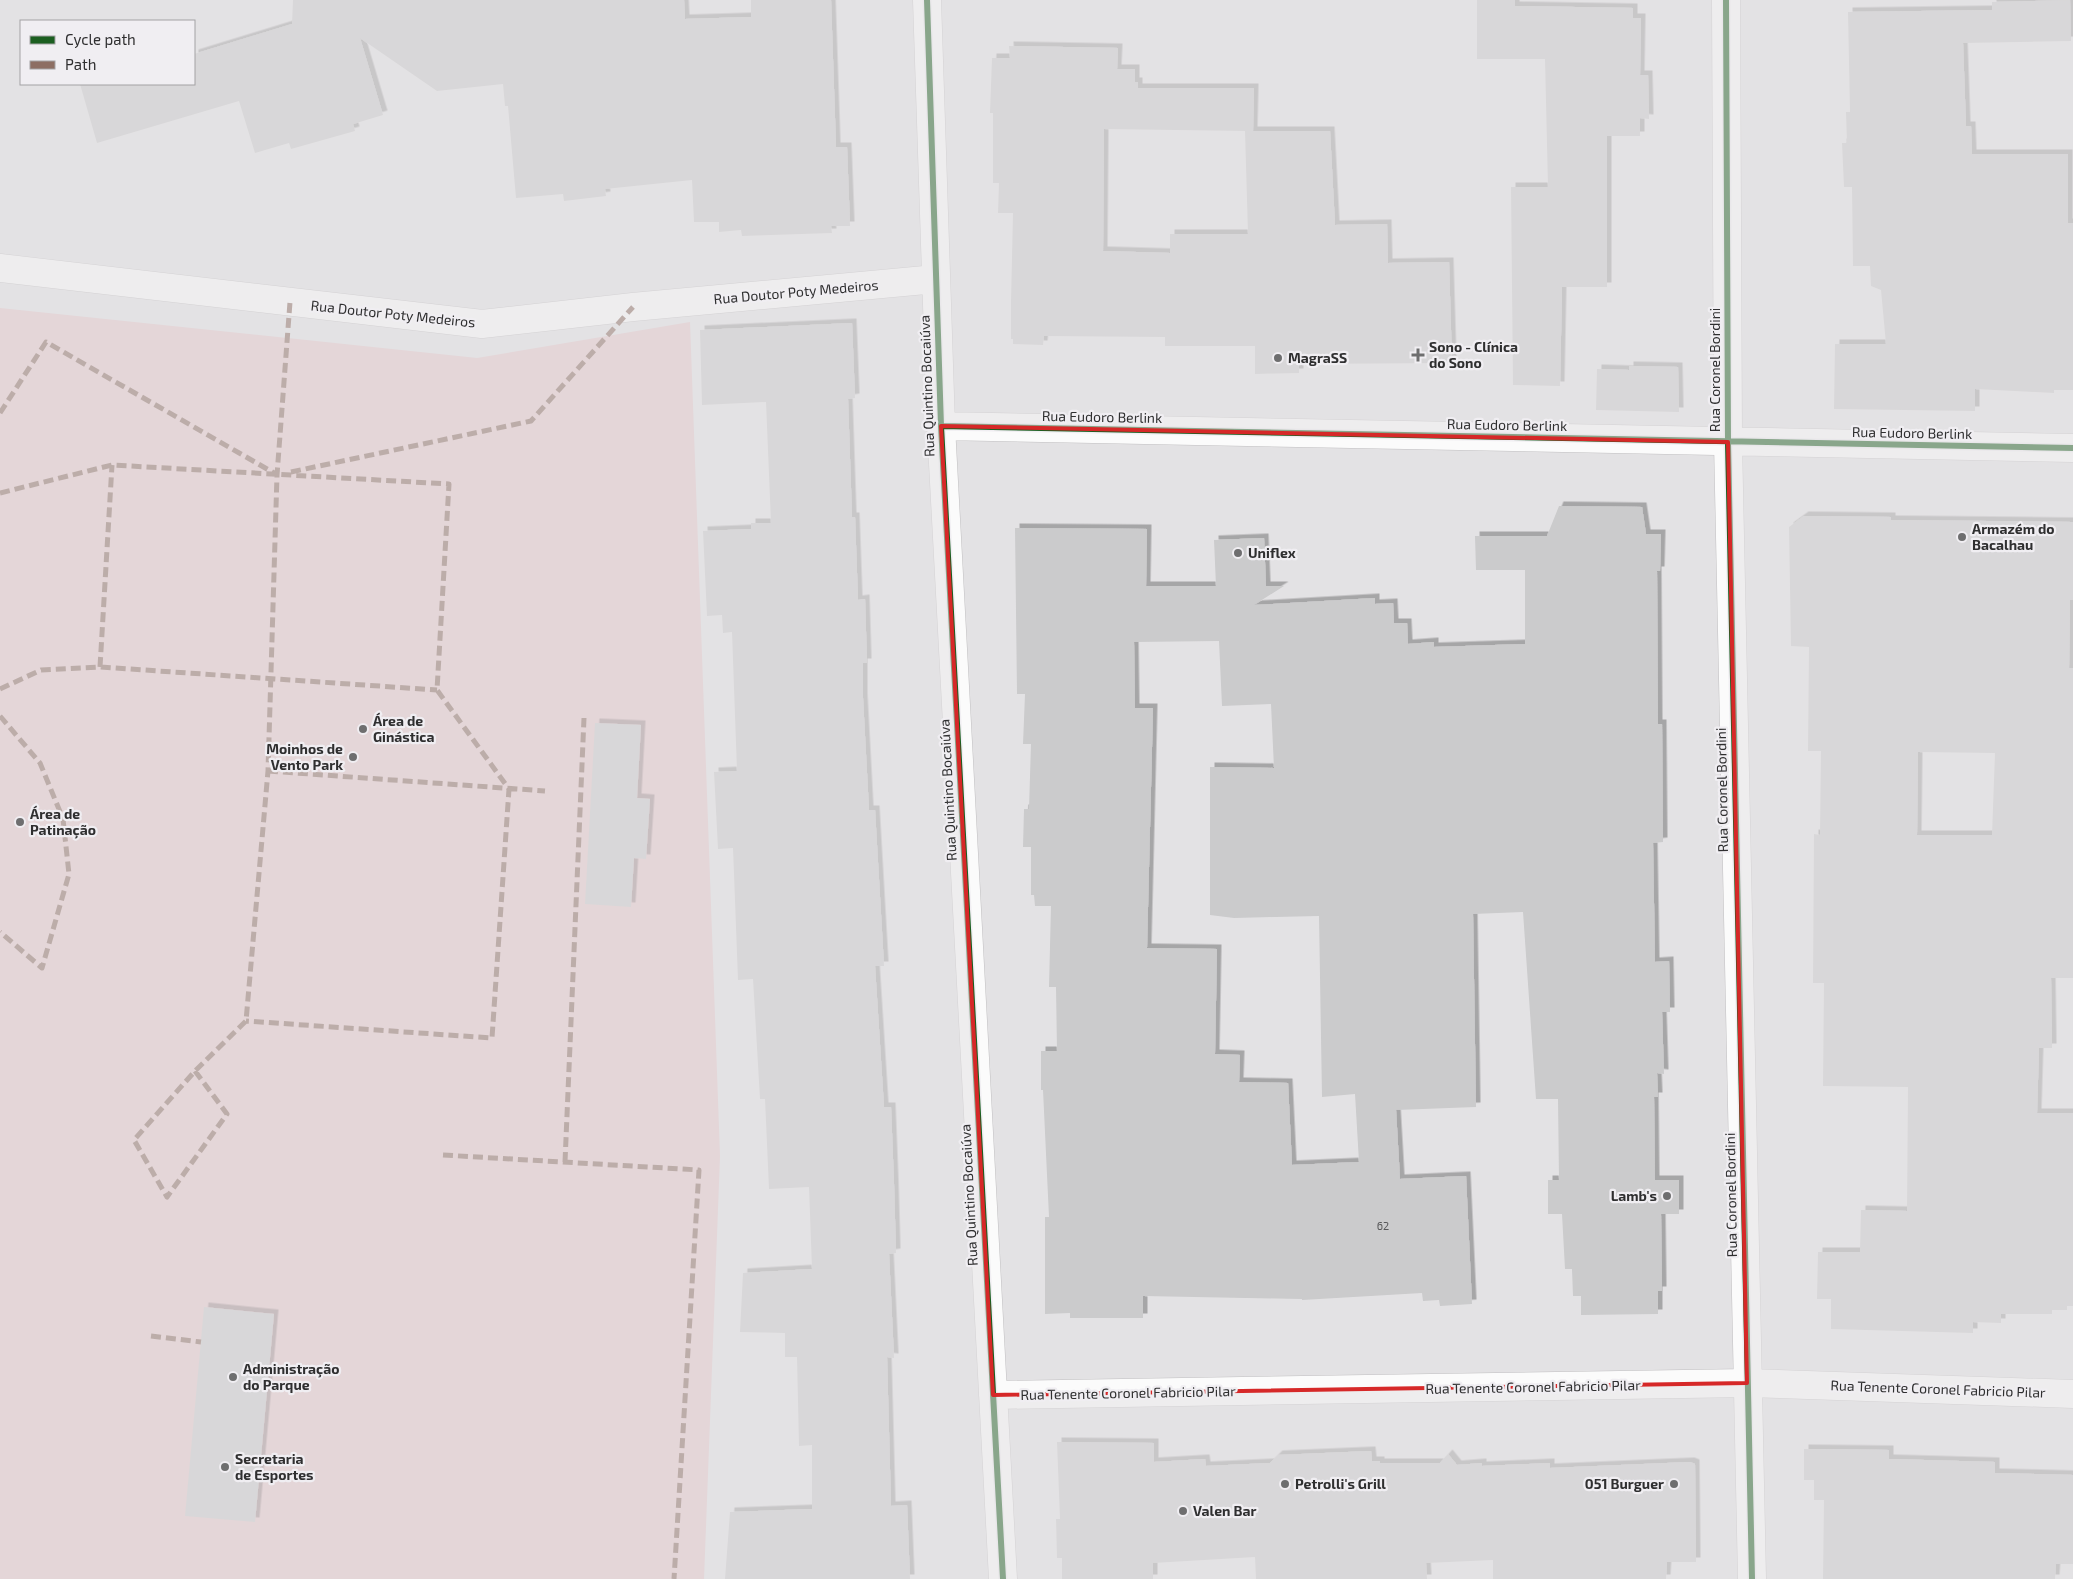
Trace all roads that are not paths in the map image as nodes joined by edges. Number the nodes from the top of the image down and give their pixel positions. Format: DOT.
graph roads {
  1 [pos="927,0"];
  2 [pos="1726,0"];
  3 [pos="0,268"];
  4 [pos="936,279"];
  5 [pos="940,426"];
  6 [pos="1728,442"];
  7 [pos="2073,448"];
  8 [pos="1747,1383"];
  9 [pos="2073,1394"];
  10 [pos="993,1395"];
  11 [pos="1003,1579"];
  12 [pos="1752,1579"];
  1 -- 4 [label="street, Rua Quintino Bocaiúva"];
  2 -- 6 [label="street, Rua Coronel Bordini"];
  3 -- 4 [label="street, Rua Doutor Poty Medeiros"];
  4 -- 5 [label="street, Rua Quintino Bocaiúva"];
  5 -- 6 [label="street, Rua Eudoro Berlink"];
  5 -- 10 [label="street, Rua Quintino Bocaiúva"];
  6 -- 7 [label="street, Rua Eudoro Berlink"];
  6 -- 8 [label="street, Rua Coronel Bordini"];
  8 -- 9 [label="street, Rua Tenente Coronel Fabricio Pilar"];
  8 -- 10 [label="street, Rua Tenente Coronel Fabricio Pilar"];
  8 -- 12 [label="street, Rua Coronel Bordini"];
  10 -- 11 [label="street, Rua Quintino Bocaiúva"];
}
